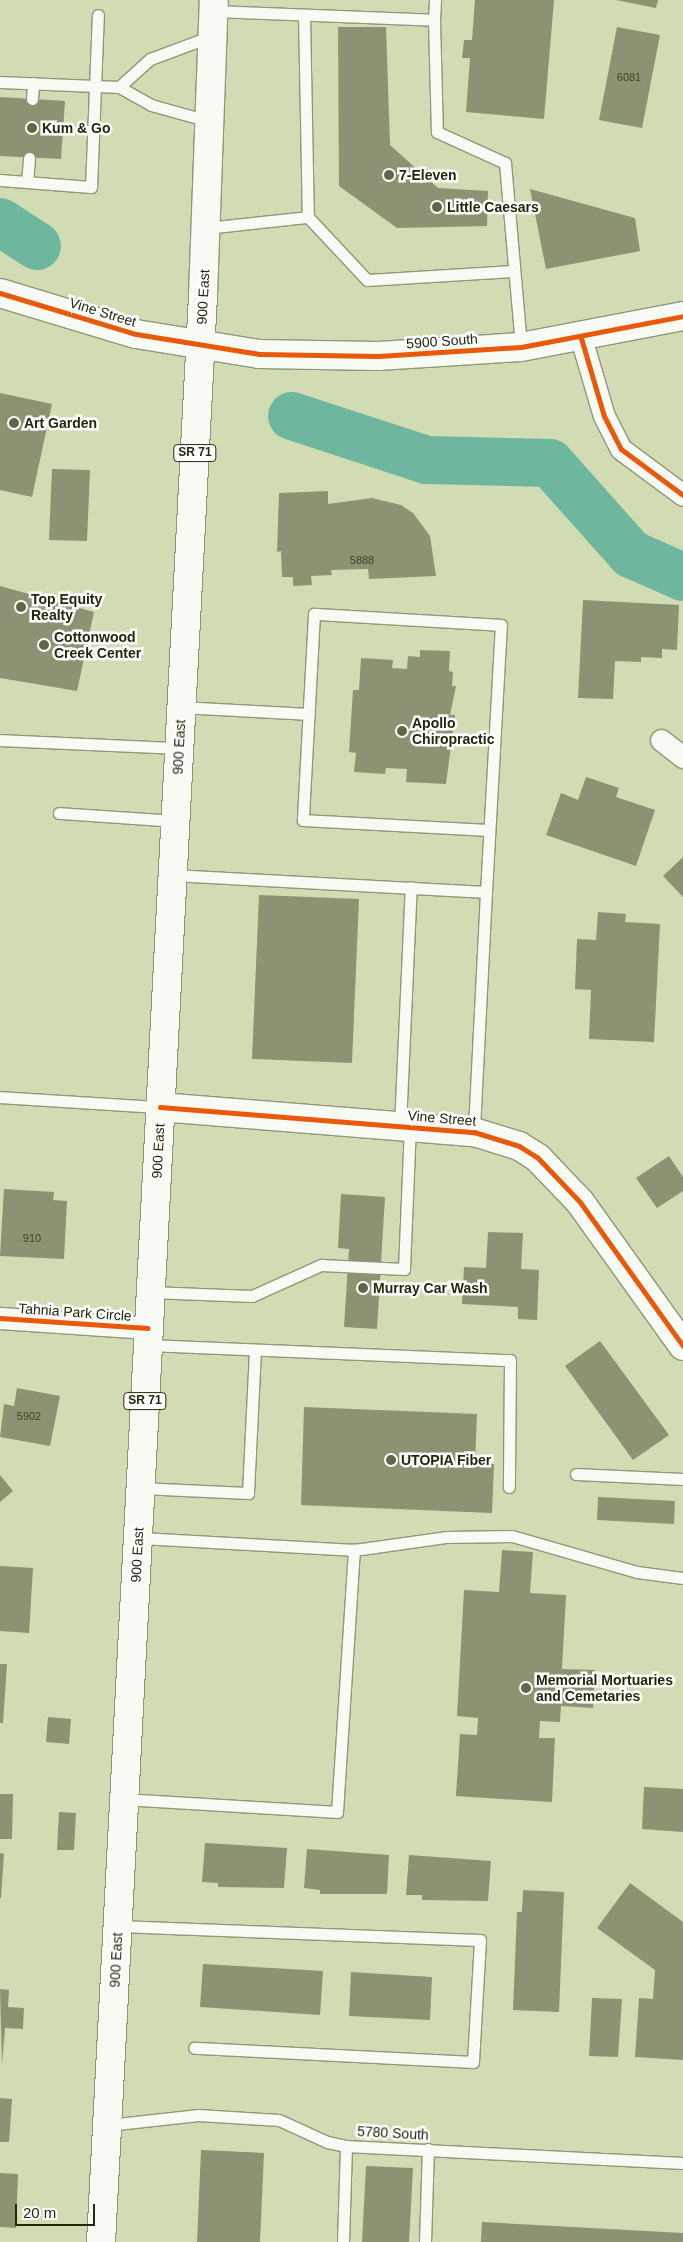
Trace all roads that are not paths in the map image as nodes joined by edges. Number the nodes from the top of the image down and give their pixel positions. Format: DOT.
graph roads {
  1 [pos="435,0"];
  2 [pos="98,15"];
  3 [pos="304,15"];
  4 [pos="214,16"];
  5 [pos="434,20"];
  6 [pos="0,82"];
  7 [pos="33,83"];
  8 [pos="96,86"];
  9 [pos="119,88"];
  10 [pos="32,99"];
  11 [pos="209,122"];
  12 [pos="29,158"];
  13 [pos="0,180"];
  14 [pos="27,182"];
  15 [pos="308,217"];
  16 [pos="206,228"];
  17 [pos="513,271"];
  18 [pos="0,293"];
  19 [pos="683,316"];
  20 [pos="581,338"];
  21 [pos="200,347"];
  22 [pos="521,347"];
  23 [pos="683,495"];
  24 [pos="181,707"];
  25 [pos="309,714"];
  26 [pos="0,740"];
  27 [pos="661,740"];
  28 [pos="179,748"];
  29 [pos="683,757"];
  30 [pos="59,813"];
  31 [pos="175,821"];
  32 [pos="488,830"];
  33 [pos="173,875"];
  34 [pos="411,887"];
  35 [pos="486,892"];
  36 [pos="0,1096"];
  37 [pos="160,1107"];
  38 [pos="405,1126"];
  39 [pos="474,1132"];
  40 [pos="150,1292"];
  41 [pos="0,1318"];
  42 [pos="148,1337"];
  43 [pos="683,1346"];
  44 [pos="255,1351"];
  45 [pos="576,1474"];
  46 [pos="683,1479"];
  47 [pos="509,1487"];
  48 [pos="140,1488"];
  49 [pos="138,1538"];
  50 [pos="354,1550"];
  51 [pos="683,1578"];
  52 [pos="124,1799"];
  53 [pos="117,1926"];
  54 [pos="194,2048"];
  55 [pos="108,2126"];
  56 [pos="346,2146"];
  57 [pos="428,2149"];
  58 [pos="683,2162"];
  59 [pos="101,2242"];
  60 [pos="343,2242"];
  61 [pos="425,2242"];
  1 -- 5 [label="lane"];
  2 -- 8 [label="lane"];
  3 -- 4 [label="lane"];
  3 -- 5 [label="lane"];
  3 -- 15 [label="lane"];
  4 -- 9 [label="lane"];
  4 -- 11 [label="main road, 900 East / SR 71"];
  5 -- 17 [label="lane"];
  6 -- 7 [label="lane"];
  7 -- 8 [label="lane"];
  7 -- 10 [label="lane"];
  8 -- 9 [label="lane"];
  8 -- 14 [label="lane"];
  9 -- 11 [label="lane"];
  11 -- 16 [label="main road, 900 East / SR 71"];
  12 -- 14 [label="lane"];
  13 -- 14 [label="lane"];
  15 -- 16 [label="lane"];
  15 -- 17 [label="lane"];
  16 -- 21 [label="main road, 900 East / SR 71"];
  17 -- 22 [label="lane"];
  18 -- 21 [label="main road, Vine Street"];
  19 -- 20 [label="main road, 5900 South"];
  20 -- 22 [label="main road, 5900 South"];
  20 -- 23 [label="street"];
  21 -- 22 [label="main road, 5900 South"];
  21 -- 24 [label="main road, 900 East / SR 71"];
  24 -- 25 [label="lane"];
  24 -- 28 [label="main road, 900 East / SR 71"];
  25 -- 32 [label="lane"];
  25 -- 32 [label="lane"];
  26 -- 28 [label="lane"];
  27 -- 29 [label="street"];
  28 -- 31 [label="main road, 900 East / SR 71"];
  30 -- 31 [label="lane"];
  31 -- 33 [label="main road, 900 East / SR 71"];
  32 -- 35 [label="lane"];
  33 -- 34 [label="lane"];
  33 -- 37 [label="main road, 900 East / SR 71"];
  34 -- 35 [label="lane"];
  34 -- 38 [label="lane"];
  35 -- 39 [label="lane"];
  36 -- 37 [label="lane"];
  37 -- 38 [label="main road, Vine Street"];
  37 -- 40 [label="main road, 900 East / SR 71"];
  38 -- 39 [label="main road, Vine Street"];
  38 -- 40 [label="lane"];
  39 -- 43 [label="main road, Vine Street"];
  40 -- 42 [label="main road, 900 East / SR 71"];
  41 -- 42 [label="street, Tahnia Park Circle"];
  42 -- 44 [label="lane"];
  42 -- 48 [label="main road, 900 East / SR 71"];
  44 -- 47 [label="lane"];
  44 -- 48 [label="lane"];
  45 -- 46 [label="lane"];
  48 -- 49 [label="main road, 900 East / SR 71"];
  49 -- 50 [label="lane"];
  49 -- 52 [label="main road, 900 East / SR 71"];
  50 -- 51 [label="lane"];
  50 -- 52 [label="lane"];
  52 -- 53 [label="main road, 900 East / SR 71"];
  53 -- 54 [label="lane"];
  53 -- 55 [label="main road, 900 East / SR 71"];
  55 -- 56 [label="lane, 5780 South"];
  55 -- 59 [label="main road, 900 East / SR 71"];
  56 -- 57 [label="lane, 5780 South"];
  56 -- 60 [label="lane"];
  57 -- 58 [label="lane, 5780 South"];
  57 -- 61 [label="lane"];
}
